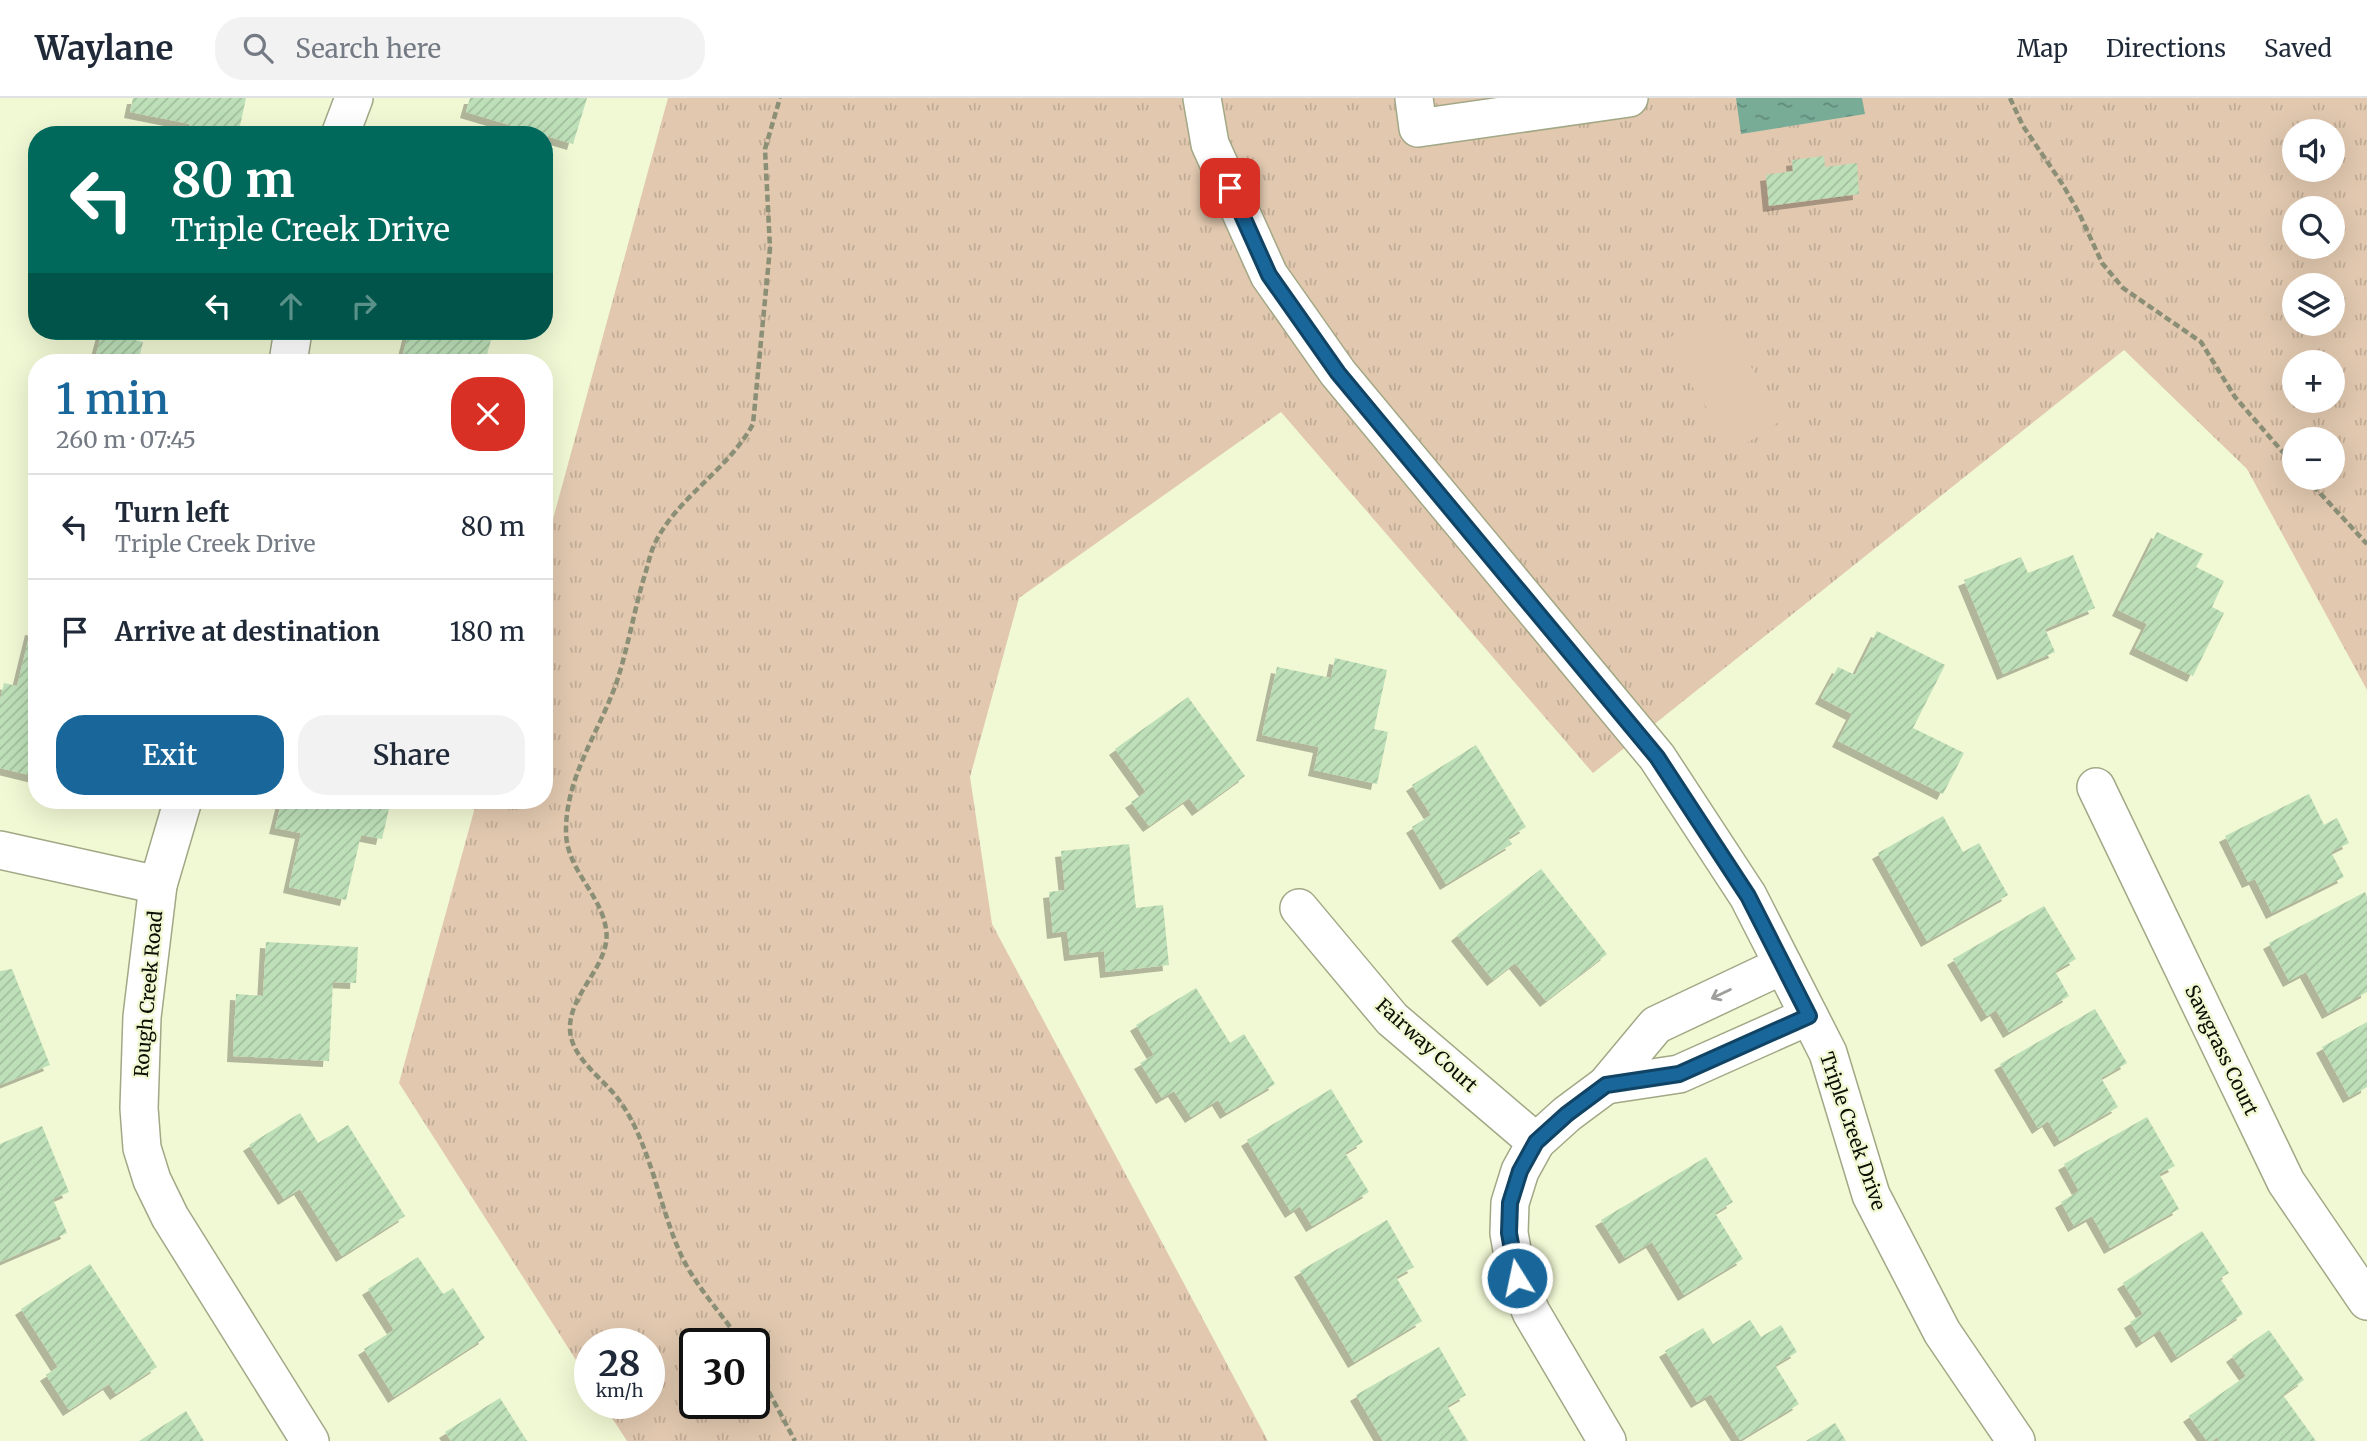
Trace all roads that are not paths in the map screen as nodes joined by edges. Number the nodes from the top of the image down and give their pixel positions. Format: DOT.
graph roads {
  1 [pos="354,98"];
  2 [pos="1202,98"];
  3 [pos="1414,98"];
  4 [pos="1629,98"];
  5 [pos="343,126"];
  6 [pos="2096,787"];
  7 [pos="180,809"];
  8 [pos="0,850"];
  9 [pos="158,885"];
  10 [pos="1299,908"];
  11 [pos="1783,965"];
  12 [pos="1809,1016"];
  13 [pos="1606,1085"];
  14 [pos="1536,1142"];
  15 [pos="2367,1301"];
  16 [pos="310,1441"];
  17 [pos="1607,1441"];
  18 [pos="2016,1441"];
  1 -- 5 [label="street"];
  2 -- 11 [label="street, Triple Creek Drive"];
  3 -- 4 [label="street"];
  6 -- 15 [label="street, Sawgrass Court"];
  7 -- 9 [label="street, Rough Creek Road"];
  8 -- 9 [label="street"];
  9 -- 16 [label="street, Rough Creek Road"];
  10 -- 14 [label="street, Fairway Court"];
  11 -- 12 [label="street, Triple Creek Drive"];
  11 -- 13 [label="street, one-way"];
  12 -- 13 [label="street"];
  12 -- 18 [label="street, Triple Creek Drive"];
  13 -- 14 [label="street"];
  14 -- 17 [label="street"];
}
